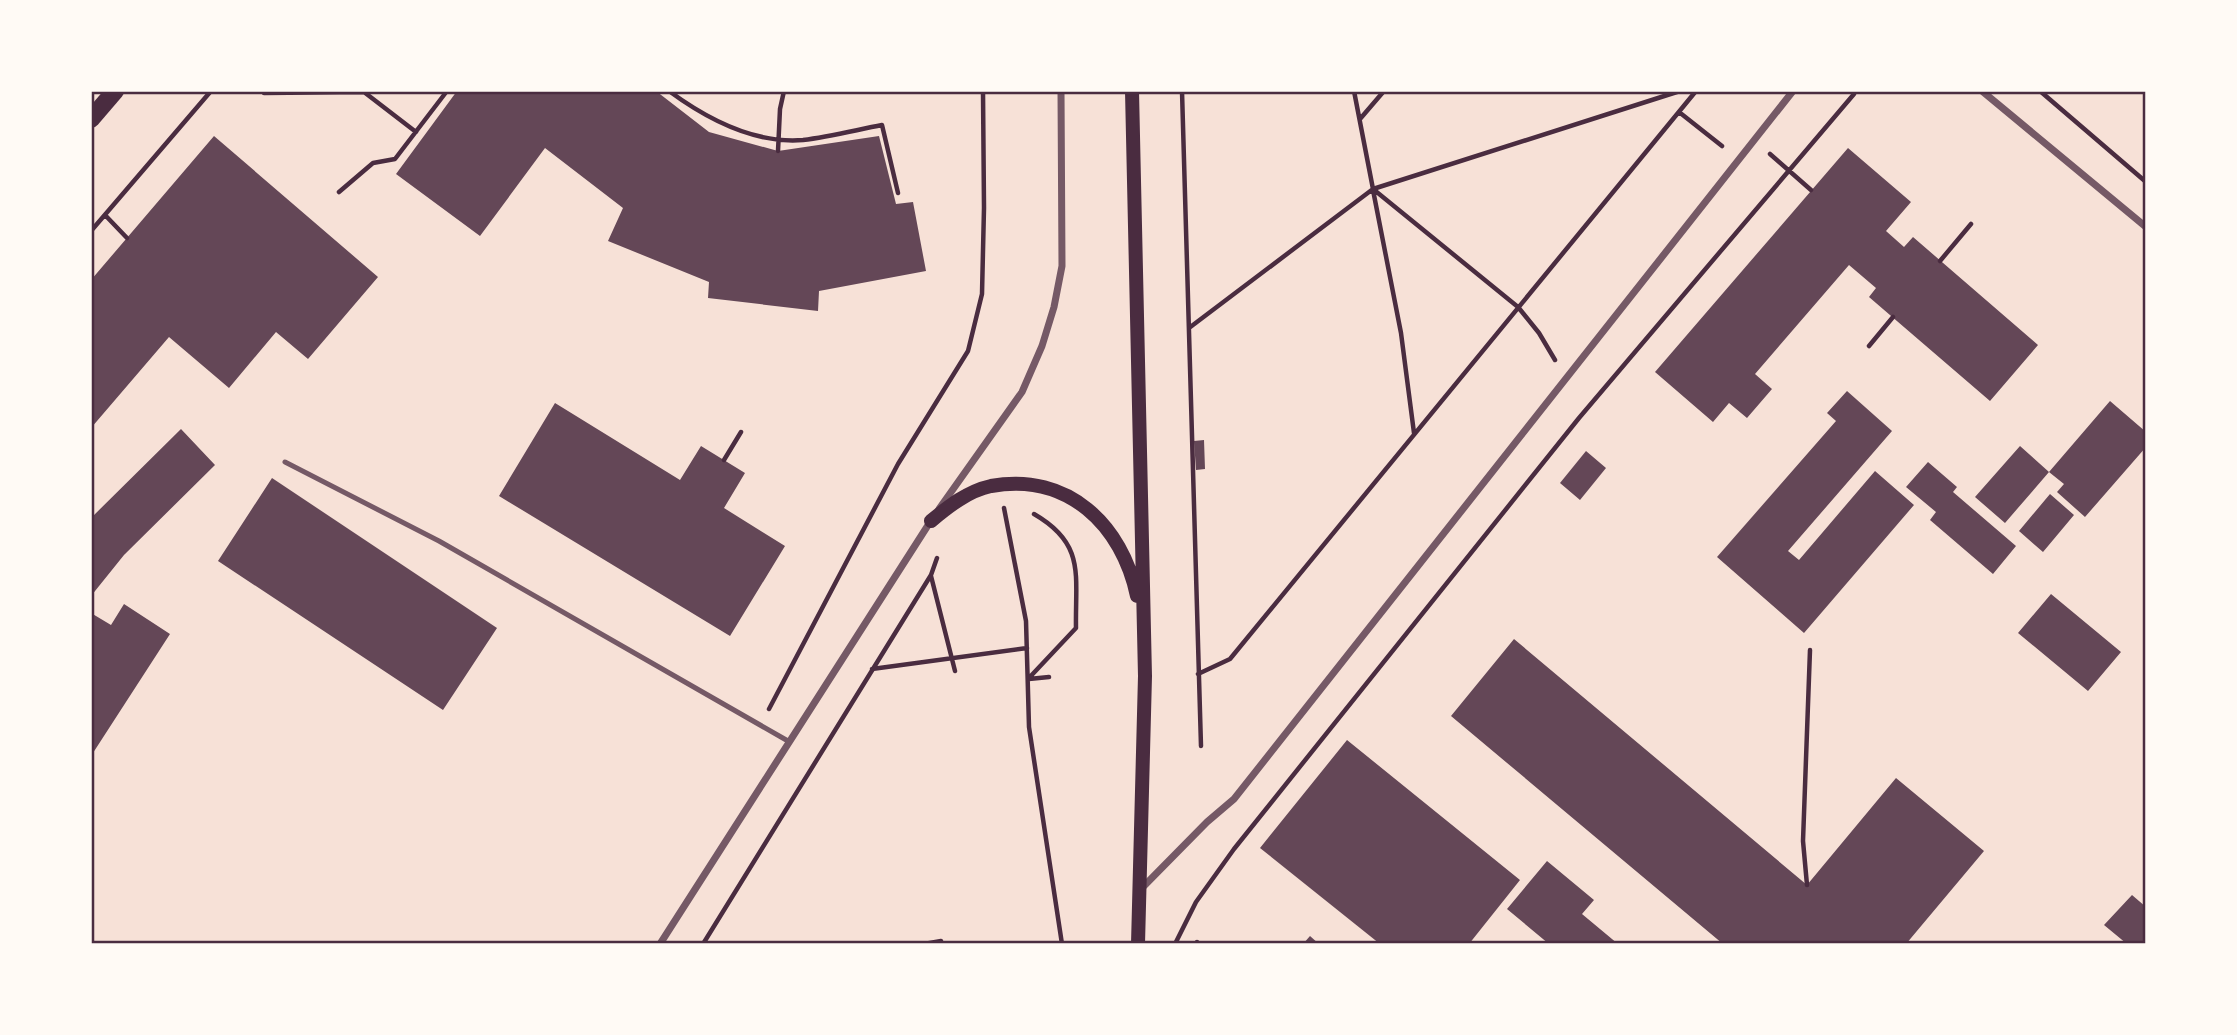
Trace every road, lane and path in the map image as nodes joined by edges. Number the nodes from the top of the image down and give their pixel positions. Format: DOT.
graph roads {
  1 [pos="115,91"];
  2 [pos="211,91"];
  3 [pos="447,91"];
  4 [pos="668,91"];
  5 [pos="785,91"];
  6 [pos="984,91"];
  7 [pos="1060,91"];
  8 [pos="1132,91"];
  9 [pos="1182,91"];
  10 [pos="1354,91"];
  11 [pos="1384,91"];
  12 [pos="1680,91"];
  13 [pos="1696,91"];
  14 [pos="1793,91"];
  15 [pos="1851,91"];
  16 [pos="1982,91"];
  17 [pos="2040,91"];
  18 [pos="264,93"];
  19 [pos="1679,112"];
  20 [pos="91,119"];
  21 [pos="1360,120"];
  22 [pos="416,132"];
  23 [pos="778,139"];
  24 [pos="1755,141"];
  25 [pos="778,151"];
  26 [pos="1739,160"];
  27 [pos="1790,171"];
  28 [pos="2146,182"];
  29 [pos="1373,189"];
  30 [pos="1811,190"];
  31 [pos="339,192"];
  32 [pos="898,193"];
  33 [pos="105,215"];
  34 [pos="1971,224"];
  35 [pos="2146,227"];
  36 [pos="91,231"];
  37 [pos="127,238"];
  38 [pos="1940,261"];
  39 [pos="1518,307"];
  40 [pos="1893,317"];
  41 [pos="1188,328"];
  42 [pos="1869,346"];
  43 [pos="1566,379"];
  44 [pos="741,432"];
  45 [pos="1414,434"];
  46 [pos="724,460"];
  47 [pos="285,462"];
  48 [pos="1004,507"];
  49 [pos="1011,508"];
  50 [pos="992,509"];
  51 [pos="1026,511"];
  52 [pos="931,520"];
  53 [pos="941,547"];
  54 [pos="930,575"];
  55 [pos="1143,625"];
  56 [pos="1027,648"];
  57 [pos="1810,650"];
  58 [pos="952,658"];
  59 [pos="872,669"];
  60 [pos="955,671"];
  61 [pos="1198,674"];
  62 [pos="1049,677"];
  63 [pos="1028,679"];
  64 [pos="760,725"];
  65 [pos="788,741"];
  66 [pos="1201,746"];
  67 [pos="1807,885"];
  68 [pos="1138,892"];
  69 [pos="941,941"];
  70 [pos="660,944"];
  71 [pos="703,944"];
  72 [pos="924,944"];
  73 [pos="1062,944"];
  74 [pos="1138,944"];
  75 [pos="1175,944"];
  1 -- 20 [label="main road"];
  2 -- 33 [label="path"];
  3 -- 22 [label="path"];
  4 -- 23 [label="path"];
  5 -- 23 [label="path"];
  6 -- 64 [label="path"];
  7 -- 52 [label="street"];
  8 -- 55 [label="main road"];
  9 -- 41 [label="path"];
  10 -- 21 [label="path"];
  11 -- 21 [label="path"];
  12 -- 29 [label="path"];
  13 -- 19 [label="path"];
  14 -- 24 [label="street"];
  15 -- 27 [label="path"];
  16 -- 35 [label="street"];
  17 -- 28 [label="path"];
  18 -- 22 [label="path"];
  19 -- 26 [label="path"];
  19 -- 39 [label="path"];
  21 -- 29 [label="path"];
  22 -- 31 [label="path"];
  23 -- 25 [label="path"];
  23 -- 32 [label="path"];
  24 -- 26 [label="street"];
  24 -- 27 [label="path"];
  26 -- 43 [label="street"];
  27 -- 30 [label="path"];
  27 -- 75 [label="path"];
  29 -- 39 [label="path"];
  29 -- 41 [label="path"];
  29 -- 45 [label="path"];
  33 -- 36 [label="path"];
  33 -- 37 [label="path"];
  34 -- 38 [label="path"];
  39 -- 43 [label="path"];
  39 -- 45 [label="path"];
  40 -- 42 [label="path"];
  41 -- 61 [label="path"];
  43 -- 68 [label="street"];
  44 -- 46 [label="path"];
  45 -- 61 [label="path"];
  47 -- 64 [label="lane"];
  48 -- 49 [label="path"];
  48 -- 50 [label="path"];
  48 -- 56 [label="path"];
  51 -- 63 [label="path"];
  52 -- 55 [label="main road"];
  52 -- 65 [label="street"];
  53 -- 54 [label="path"];
  54 -- 58 [label="path"];
  54 -- 59 [label="path"];
  55 -- 68 [label="main road"];
  56 -- 58 [label="path"];
  56 -- 63 [label="path"];
  57 -- 67 [label="path"];
  58 -- 59 [label="path"];
  58 -- 60 [label="path"];
  59 -- 71 [label="path"];
  61 -- 66 [label="path"];
  62 -- 63 [label="path"];
  63 -- 73 [label="path"];
  64 -- 65 [label="lane"];
  65 -- 70 [label="street"];
  68 -- 74 [label="main road"];
  69 -- 72 [label="path"];
}
